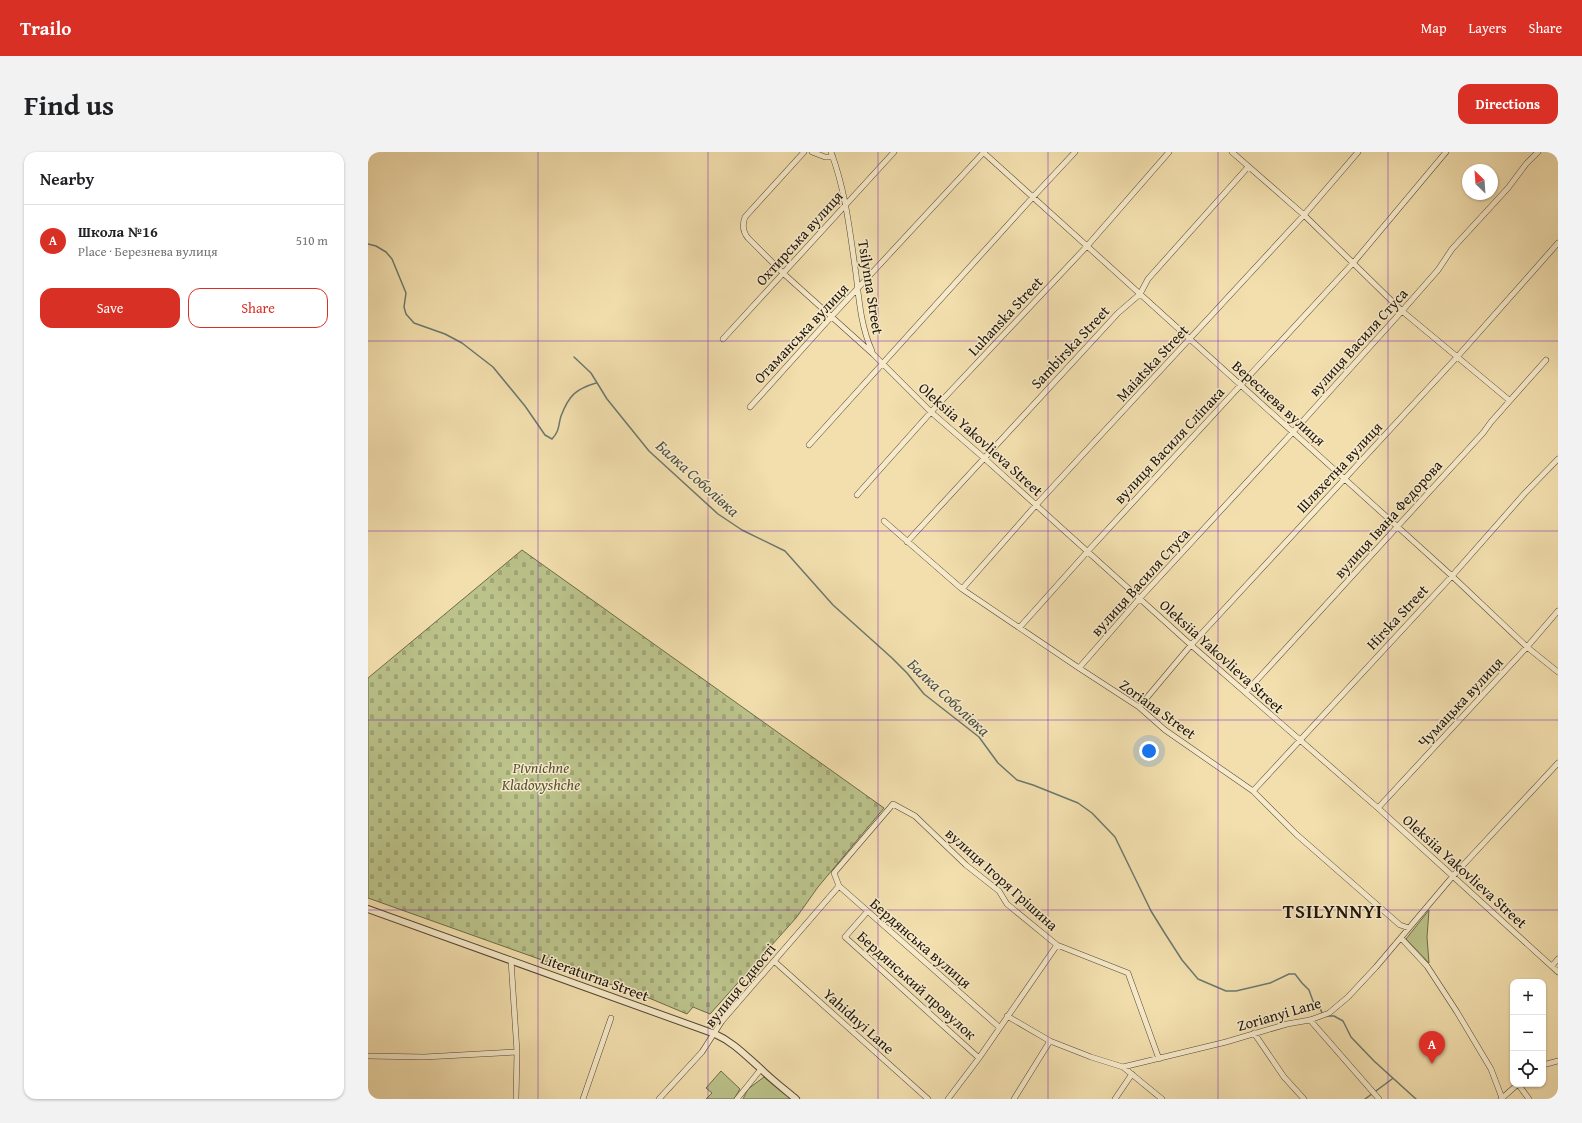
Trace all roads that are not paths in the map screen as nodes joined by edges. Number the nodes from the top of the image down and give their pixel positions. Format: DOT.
graph roads {
  1 [pos="804,152"];
  2 [pos="812,152"];
  3 [pos="894,152"];
  4 [pos="984,152"];
  5 [pos="1075,152"];
  6 [pos="1169,152"];
  7 [pos="1232,152"];
  8 [pos="1358,152"];
  9 [pos="1446,152"];
  10 [pos="1538,152"];
  11 [pos="832,155"];
  12 [pos="1248,166"];
  13 [pos="1033,197"];
  14 [pos="846,203"];
  15 [pos="1304,215"];
  16 [pos="1558,243"];
  17 [pos="1088,245"];
  18 [pos="1354,262"];
  19 [pos="784,274"];
  20 [pos="858,290"];
  21 [pos="1140,294"];
  22 [pos="1402,311"];
  23 [pos="832,316"];
  24 [pos="1191,339"];
  25 [pos="723,340"];
  26 [pos="873,354"];
  27 [pos="1458,356"];
  28 [pos="1546,360"];
  29 [pos="884,364"];
  30 [pos="1242,385"];
  31 [pos="1509,400"];
  32 [pos="750,407"];
  33 [pos="931,412"];
  34 [pos="1294,432"];
  35 [pos="810,445"];
  36 [pos="984,458"];
  37 [pos="1558,459"];
  38 [pos="1345,478"];
  39 [pos="858,496"];
  40 [pos="1036,505"];
  41 [pos="884,521"];
  42 [pos="1398,527"];
  43 [pos="907,542"];
  44 [pos="1087,552"];
  45 [pos="1452,576"];
  46 [pos="962,589"];
  47 [pos="1140,598"];
  48 [pos="1558,611"];
  49 [pos="1020,627"];
  50 [pos="1191,645"];
  51 [pos="1528,647"];
  52 [pos="1079,668"];
  53 [pos="1558,672"];
  54 [pos="1246,692"];
  55 [pos="1139,707"];
  56 [pos="1300,741"];
  57 [pos="1558,763"];
  58 [pos="1253,791"];
  59 [pos="1378,808"];
  60 [pos="834,873"];
  61 [pos="1453,876"];
  62 [pos="839,886"];
  63 [pos="368,909"];
  64 [pos="867,912"];
  65 [pos="1409,928"];
  66 [pos="1401,938"];
  67 [pos="1057,945"];
  68 [pos="512,960"];
  69 [pos="1558,960"];
  70 [pos="774,962"];
  71 [pos="1552,966"];
  72 [pos="1558,972"];
  73 [pos="1007,1016"];
  74 [pos="611,1018"];
  75 [pos="1310,1020"];
  76 [pos="1000,1027"];
  77 [pos="1254,1033"];
  78 [pos="715,1034"];
  79 [pos="1050,1041"];
  80 [pos="517,1052"];
  81 [pos="368,1056"];
  82 [pos="979,1058"];
  83 [pos="1159,1059"];
  84 [pos="1558,1061"];
  85 [pos="1546,1064"];
  86 [pos="1123,1066"];
  87 [pos="761,1069"];
  88 [pos="1132,1074"];
  89 [pos="1514,1087"];
  90 [pos="1520,1087"];
  91 [pos="1501,1098"];
  92 [pos="516,1099"];
  93 [pos="583,1099"];
  94 [pos="659,1099"];
  95 [pos="737,1099"];
  96 [pos="796,1099"];
  97 [pos="928,1099"];
  98 [pos="948,1099"];
  99 [pos="1014,1099"];
  100 [pos="1114,1099"];
  101 [pos="1162,1099"];
  102 [pos="1304,1099"];
  103 [pos="1378,1099"];
  104 [pos="1529,1099"];
  1 -- 19 [label="street, Tsilynna Street"];
  2 -- 11 [label="street"];
  3 -- 14 [label="street, Охтирська вулиця"];
  4 -- 13 [label="street, Вереснева вулиця"];
  4 -- 20 [label="street, Отаманська вулиця"];
  5 -- 13 [label="street"];
  6 -- 17 [label="street, Luhanska Street"];
  7 -- 12 [label="street"];
  8 -- 15 [label="street, Maiatska Street"];
  9 -- 18 [label="street, вулиця Василя Сліпака"];
  10 -- 22 [label="street, вулиця Василя Стуса"];
  11 -- 14 [label="street, Tsilynna Street"];
  12 -- 15 [label="street"];
  12 -- 21 [label="street, Sambirska Street"];
  13 -- 17 [label="street, Вереснева вулиця"];
  13 -- 29 [label="street"];
  14 -- 19 [label="street, Охтирська вулиця"];
  14 -- 20 [label="street, Tsilynna Street"];
  15 -- 18 [label="street"];
  15 -- 24 [label="street, Maiatska Street"];
  16 -- 27 [label="street, Шляхетна вулиця"];
  17 -- 21 [label="street, Вереснева вулиця"];
  17 -- 33 [label="street, Luhanska Street"];
  18 -- 22 [label="street"];
  18 -- 30 [label="street, вулиця Василя Сліпака"];
  19 -- 23 [label="street, Tsilynna Street"];
  19 -- 25 [label="street, Охтирська вулиця"];
  20 -- 23 [label="street, Отаманська вулиця"];
  20 -- 26 [label="street, Tsilynna Street"];
  21 -- 24 [label="street, Вереснева вулиця"];
  21 -- 36 [label="street, Sambirska Street"];
  22 -- 27 [label="street"];
  22 -- 34 [label="street, вулиця Василя Стуса"];
  23 -- 26 [label="street, Tsilynna Street"];
  23 -- 32 [label="street, Отаманська вулиця"];
  24 -- 30 [label="street, Вереснева вулиця"];
  24 -- 40 [label="street, Maiatska Street"];
  26 -- 29 [label="street, Oleksiia Yakovlieva Street"];
  27 -- 31 [label="street"];
  27 -- 38 [label="street, Шляхетна вулиця"];
  28 -- 31 [label="street, вулиця Івана Федорова"];
  29 -- 33 [label="street, Oleksiia Yakovlieva Street"];
  29 -- 35 [label="street"];
  30 -- 34 [label="street, Вереснева вулиця"];
  30 -- 44 [label="street, вулиця Василя Сліпака"];
  31 -- 42 [label="street, вулиця Івана Федорова"];
  33 -- 36 [label="street, Oleksiia Yakovlieva Street"];
  33 -- 39 [label="street, Luhanska Street"];
  34 -- 38 [label="street, Вереснева вулиця"];
  34 -- 47 [label="street, вулиця Василя Стуса"];
  36 -- 40 [label="street, Oleksiia Yakovlieva Street"];
  36 -- 43 [label="street, Sambirska Street"];
  37 -- 45 [label="street, Hirska Street"];
  38 -- 42 [label="street, Вереснева вулиця"];
  38 -- 50 [label="street, Шляхетна вулиця"];
  40 -- 44 [label="street, Oleksiia Yakovlieva Street"];
  40 -- 46 [label="street, Maiatska Street"];
  41 -- 43 [label="street, Zoriana Street"];
  42 -- 45 [label="street, Вереснева вулиця"];
  42 -- 54 [label="street, вулиця Івана Федорова"];
  43 -- 46 [label="street, Zoriana Street"];
  44 -- 47 [label="street, Oleksiia Yakovlieva Street"];
  44 -- 49 [label="street, вулиця Василя Сліпака"];
  45 -- 51 [label="street, Вереснева вулиця"];
  45 -- 56 [label="street, Hirska Street"];
  46 -- 49 [label="street, Zoriana Street"];
  47 -- 50 [label="street, Oleksiia Yakovlieva Street"];
  47 -- 52 [label="street, вулиця Василя Стуса"];
  48 -- 51 [label="street, Чумацька вулиця"];
  49 -- 52 [label="street, Zoriana Street"];
  50 -- 54 [label="street, Oleksiia Yakovlieva Street"];
  50 -- 55 [label="street, Шляхетна вулиця"];
  51 -- 53 [label="street, Вереснева вулиця"];
  51 -- 59 [label="street, Чумацька вулиця"];
  52 -- 55 [label="street, Zoriana Street"];
  54 -- 56 [label="street, Oleksiia Yakovlieva Street"];
  55 -- 58 [label="street, Zoriana Street"];
  56 -- 58 [label="street, Hirska Street"];
  56 -- 59 [label="street, Oleksiia Yakovlieva Street"];
  57 -- 61 [label="street, Zorianyi Lane"];
  58 -- 65 [label="street, Zoriana Street"];
  59 -- 61 [label="street, Oleksiia Yakovlieva Street"];
  60 -- 62 [label="street, Бердянська вулиця"];
  60 -- 67 [label="street, вулиця Ігоря Грішина"];
  61 -- 65 [label="street, Zorianyi Lane"];
  61 -- 71 [label="street, Oleksiia Yakovlieva Street"];
  62 -- 64 [label="street, Бердянська вулиця"];
  62 -- 70 [label="street, вулиця Єдності"];
  63 -- 68 [label="street, Literaturna Street"];
  64 -- 76 [label="street, Бердянська вулиця"];
  64 -- 82 [label="street, Бердянський провулок"];
  65 -- 66 [label="street, Zorianyi Lane"];
  66 -- 75 [label="street, Zorianyi Lane"];
  66 -- 91 [label="street"];
  67 -- 73 [label="street"];
  67 -- 83 [label="street, вулиця Ігоря Грішина"];
  68 -- 78 [label="street, Literaturna Street"];
  68 -- 80 [label="street"];
  69 -- 71 [label="street"];
  70 -- 78 [label="street, вулиця Єдності"];
  70 -- 97 [label="street, Yahidnyi Lane"];
  71 -- 72 [label="street, Oleksiia Yakovlieva Street"];
  73 -- 76 [label="street"];
  73 -- 79 [label="street"];
  74 -- 93 [label="street"];
  75 -- 77 [label="street, Zorianyi Lane"];
  75 -- 103 [label="street"];
  76 -- 82 [label="street"];
  77 -- 83 [label="street, Zorianyi Lane"];
  77 -- 102 [label="street"];
  78 -- 87 [label="street, Literaturna Street"];
  78 -- 94 [label="street, вулиця Єдності"];
  79 -- 86 [label="street"];
  79 -- 99 [label="street"];
  80 -- 81 [label="street"];
  80 -- 92 [label="street"];
  82 -- 98 [label="street"];
  83 -- 86 [label="street, Zorianyi Lane"];
  84 -- 85 [label="street"];
  86 -- 88 [label="street"];
  87 -- 95 [label="street"];
  87 -- 96 [label="street, Literaturna Street"];
  88 -- 100 [label="street"];
  88 -- 101 [label="street"];
  89 -- 91 [label="street"];
  90 -- 104 [label="street"];
}
